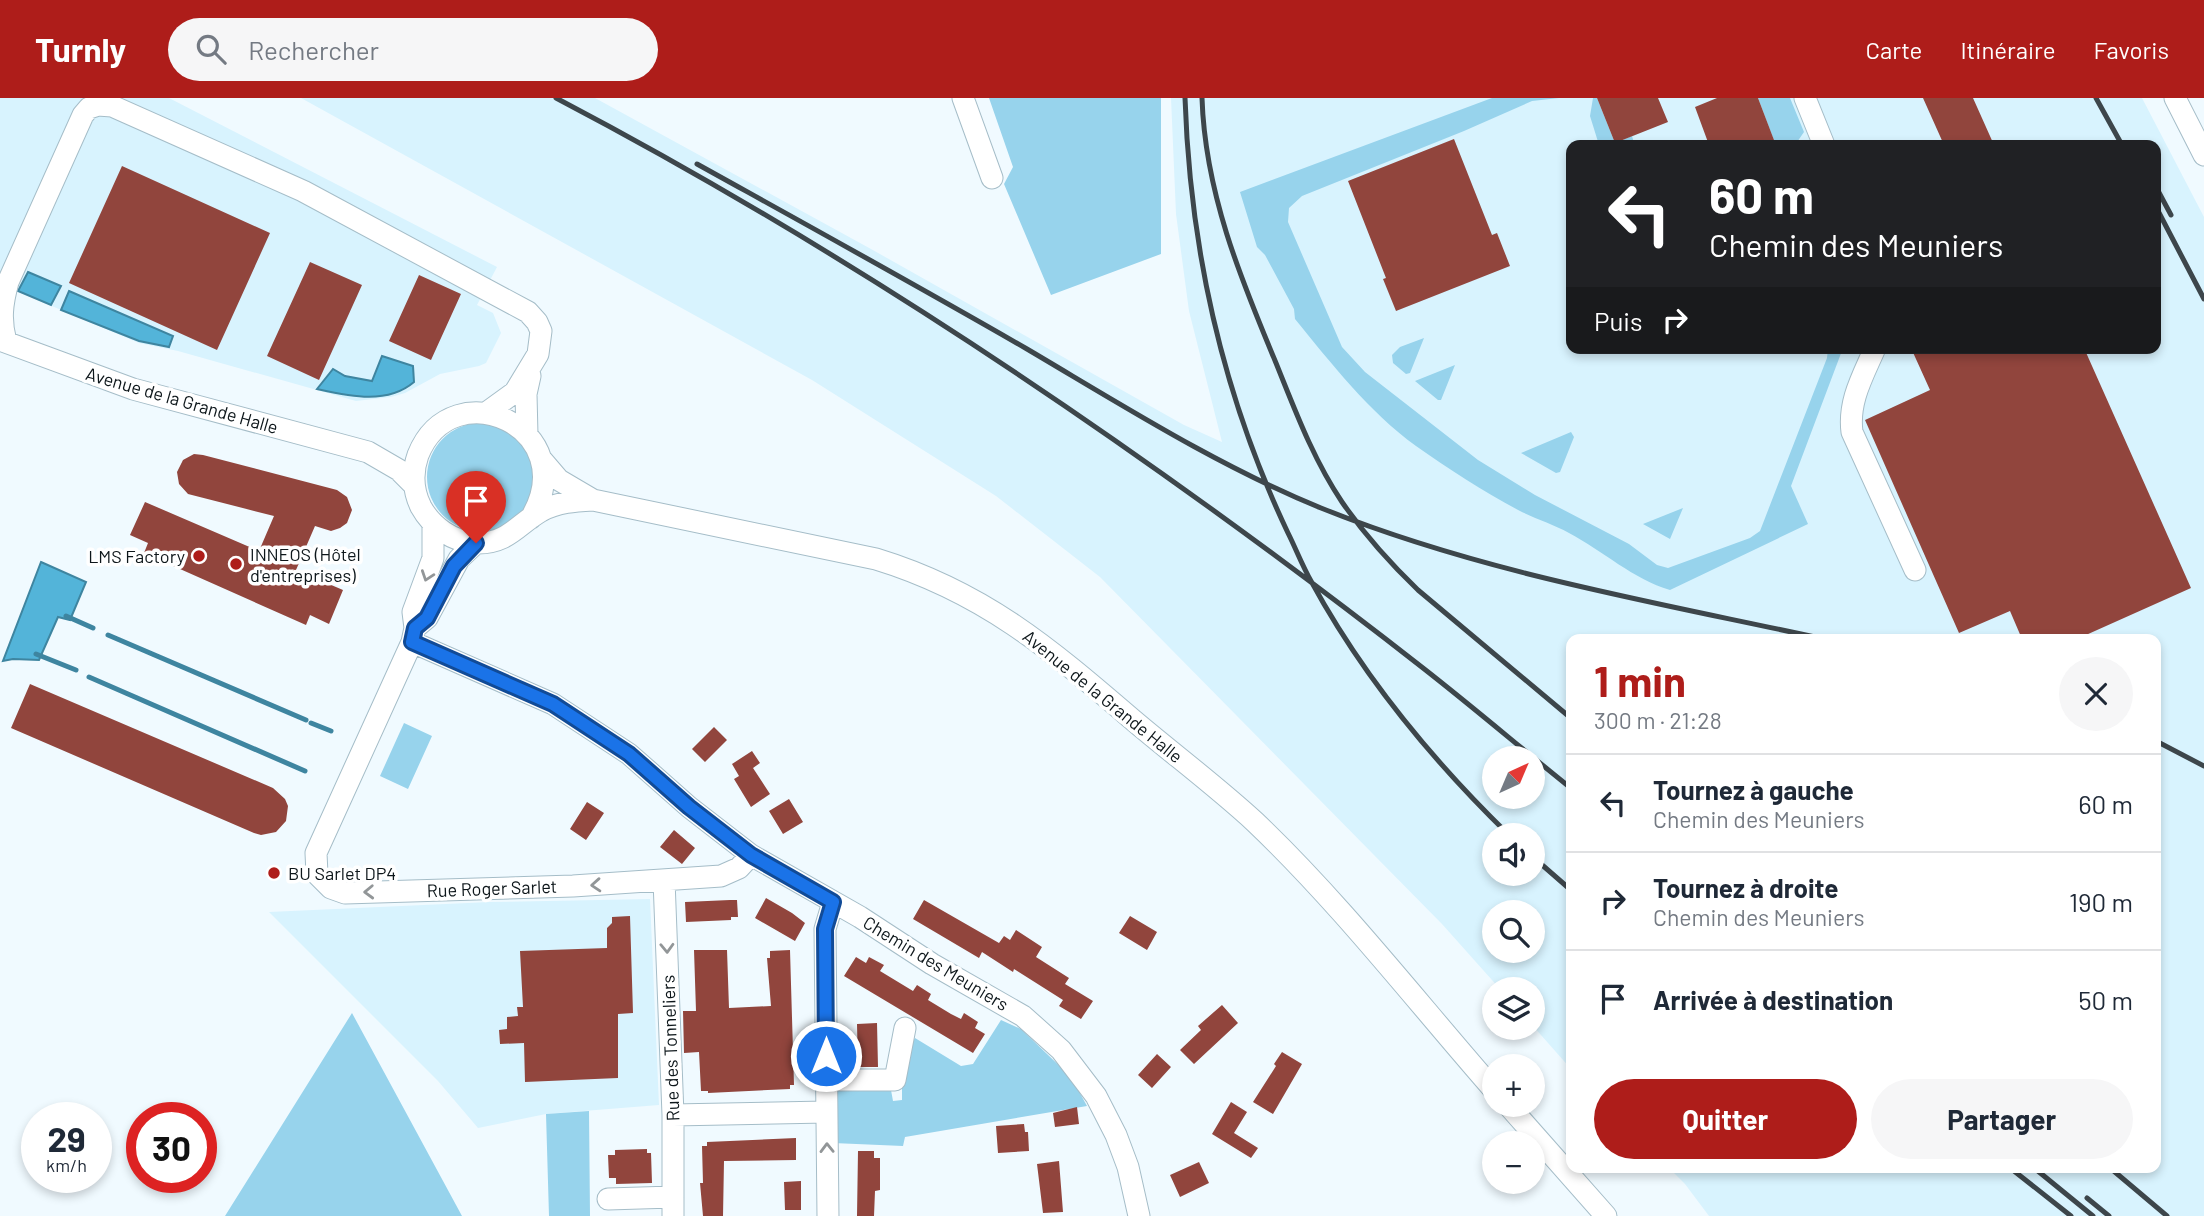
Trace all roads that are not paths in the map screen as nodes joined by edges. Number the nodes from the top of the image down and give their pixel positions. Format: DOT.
graph roads {
  1 [pos="963,98"];
  2 [pos="1805,98"];
  3 [pos="2175,98"];
  4 [pos="1822,140"];
  5 [pos="2204,155"];
  6 [pos="992,178"];
  7 [pos="4,288"];
  8 [pos="3,341"];
  9 [pos="1872,354"];
  10 [pos="530,370"];
  11 [pos="486,413"];
  12 [pos="527,435"];
  13 [pos="428,437"];
  14 [pos="368,452"];
  15 [pos="541,460"];
  16 [pos="414,485"];
  17 [pos="593,500"];
  18 [pos="531,518"];
  19 [pos="433,524"];
  20 [pos="476,543"];
  21 [pos="1915,570"];
  22 [pos="414,635"];
  23 [pos="751,855"];
  24 [pos="664,880"];
  25 [pos="833,902"];
  26 [pos="905,1028"];
  27 [pos="1482,1076"];
  28 [pos="826,1080"];
  29 [pos="826,1111"];
  30 [pos="673,1115"];
  31 [pos="1518,1117"];
  32 [pos="1566,1171"];
  33 [pos="1568,1173"];
  34 [pos="608,1199"];
  35 [pos="673,1206"];
  36 [pos="828,1216"];
  37 [pos="1139,1216"];
  38 [pos="1606,1216"];
  1 -- 6 [label="street"];
  2 -- 4 [label="street"];
  3 -- 5 [label="street"];
  7 -- 8 [label="street"];
  7 -- 10 [label="street"];
  8 -- 14 [label="street, Avenue de la Grande Halle"];
  9 -- 21 [label="street"];
  10 -- 11 [label="street"];
  10 -- 12 [label="street"];
  11 -- 12 [label="street"];
  11 -- 13 [label="street"];
  12 -- 15 [label="street"];
  13 -- 14 [label="street, Avenue de la Grande Halle"];
  13 -- 16 [label="street"];
  14 -- 16 [label="street, Avenue de la Grande Halle"];
  15 -- 17 [label="street, Avenue de la Grande Halle"];
  15 -- 18 [label="street"];
  16 -- 19 [label="street"];
  17 -- 18 [label="street, Avenue de la Grande Halle"];
  17 -- 27 [label="street, Avenue de la Grande Halle"];
  18 -- 20 [label="street"];
  19 -- 20 [label="street"];
  19 -- 22 [label="street, one-way"];
  20 -- 22 [label="street"];
  22 -- 23 [label="street, Chemin des Meuniers"];
  24 -- 22 [label="street, Rue Roger Sarlet, one-way"];
  23 -- 24 [label="street, Rue Roger Sarlet"];
  23 -- 25 [label="street, Chemin des Meuniers"];
  24 -- 30 [label="street, Rue des Tonneliers, one-way"];
  25 -- 28 [label="street"];
  25 -- 37 [label="street, Chemin des Meuniers"];
  26 -- 28 [label="street"];
  28 -- 29 [label="street"];
  29 -- 30 [label="street"];
  36 -- 29 [label="street, one-way"];
  30 -- 35 [label="street, Rue des Tonneliers"];
  31 -- 32 [label="street"];
  33 -- 38 [label="street"];
  34 -- 35 [label="street"];
}
